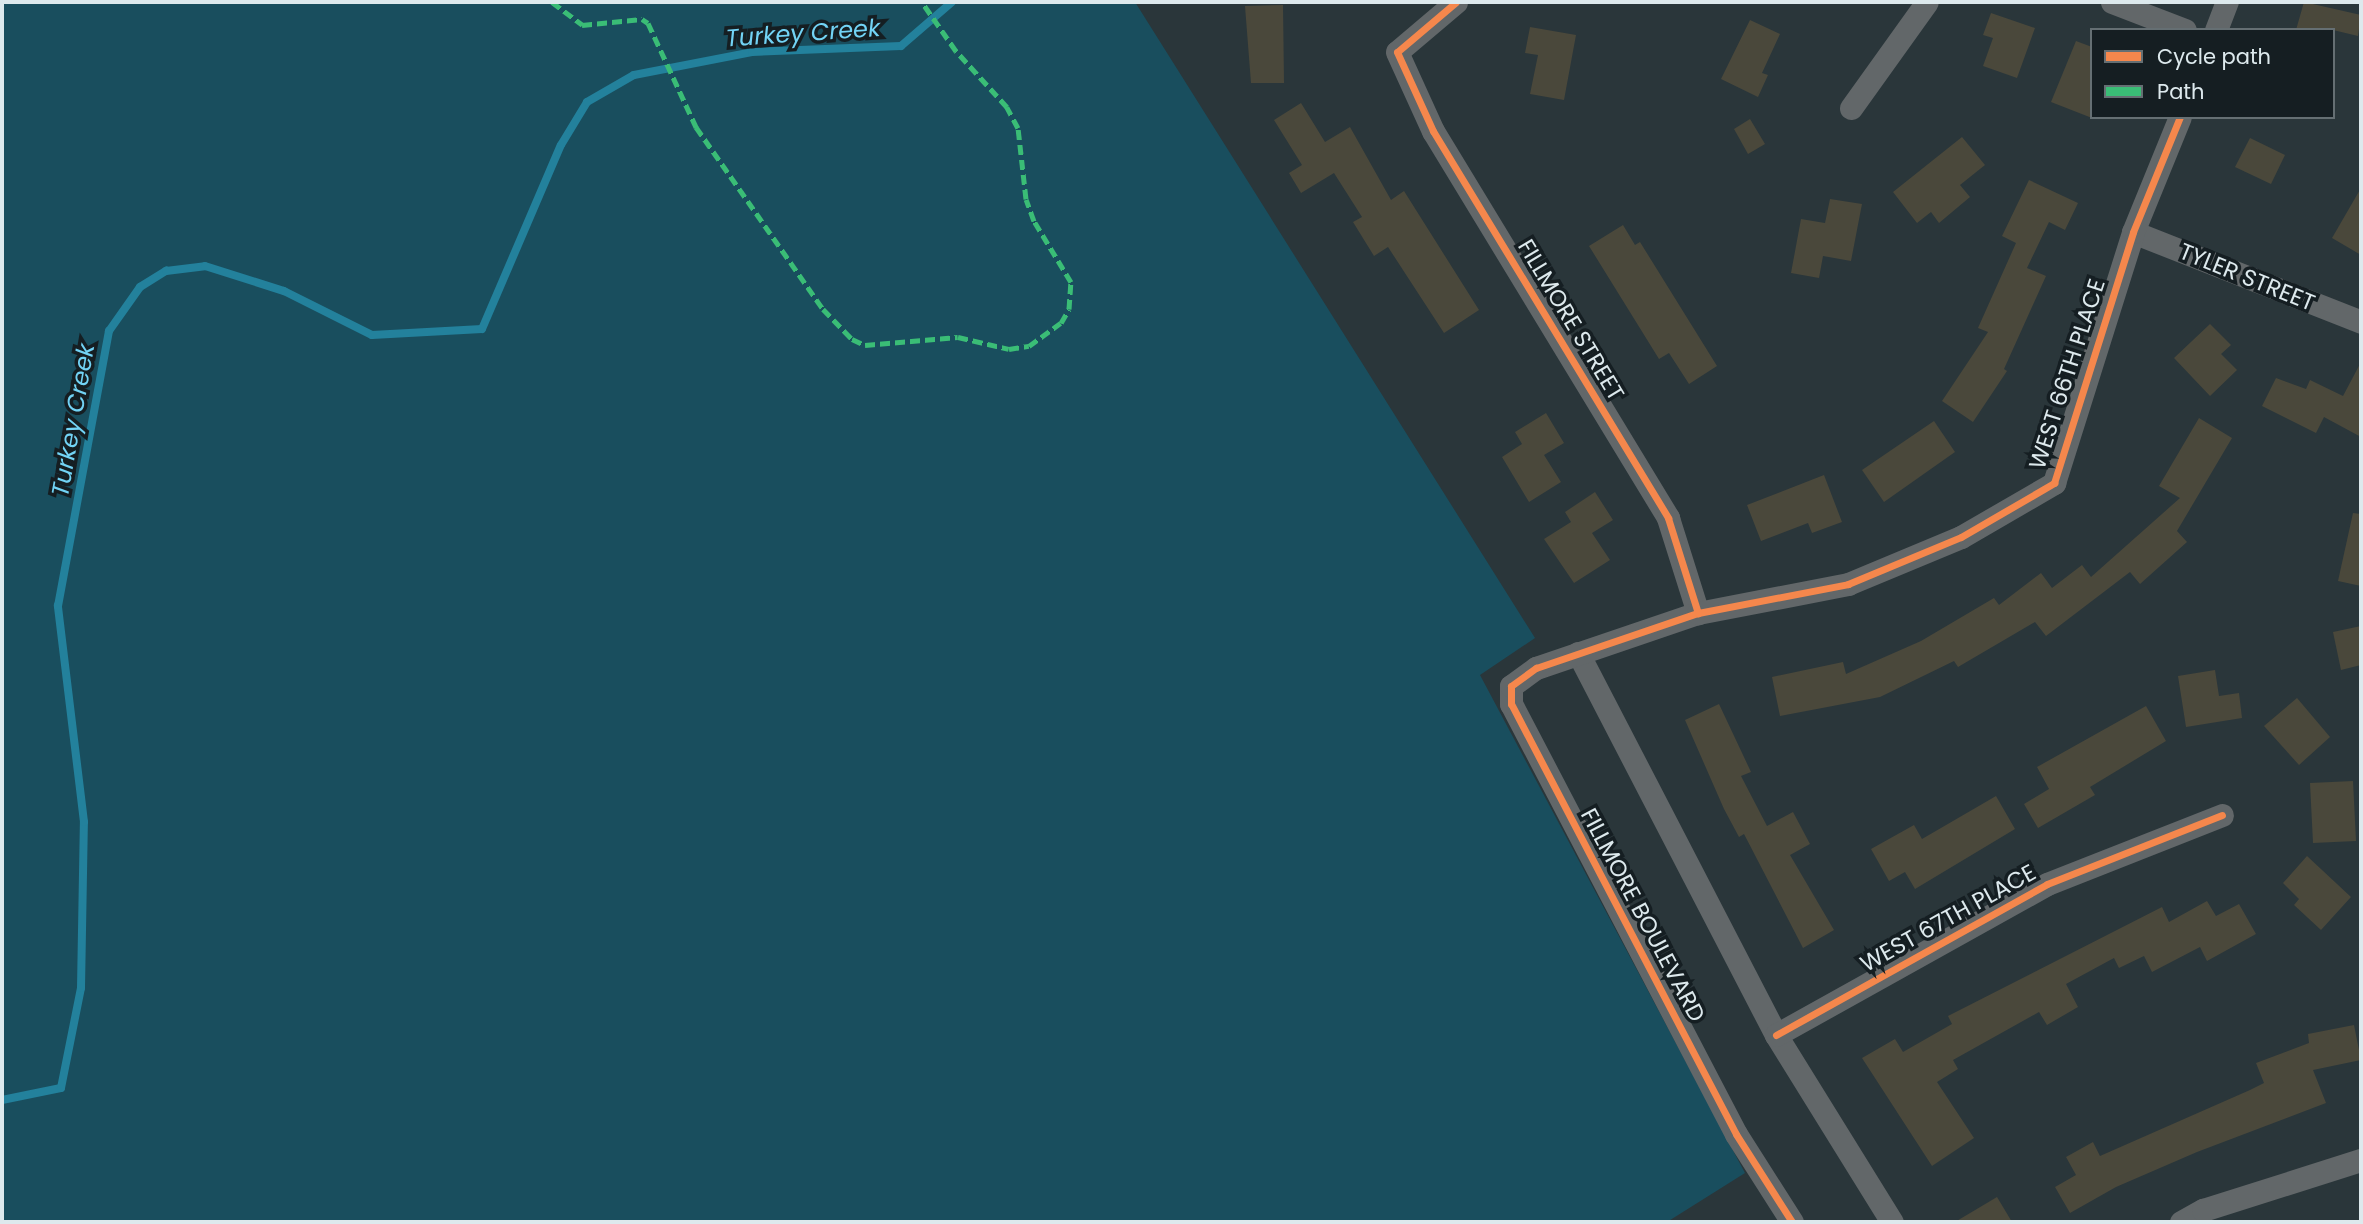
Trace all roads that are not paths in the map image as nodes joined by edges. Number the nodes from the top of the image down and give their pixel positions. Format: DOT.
graph roads {
  1 [pos="1455,2"];
  2 [pos="1927,2"];
  3 [pos="2112,2"];
  4 [pos="2227,2"];
  5 [pos="2180,28"];
  6 [pos="2217,28"];
  7 [pos="1851,108"];
  8 [pos="2179,119"];
  9 [pos="2133,232"];
  10 [pos="2361,322"];
  11 [pos="1698,613"];
  12 [pos="1578,653"];
  13 [pos="2222,815"];
  14 [pos="1776,1035"];
  15 [pos="2361,1160"];
  16 [pos="1792,1222"];
  17 [pos="1892,1222"];
  18 [pos="2181,1222"];
  1 -- 11 [label="street, FILLMORE STREET"];
  2 -- 7 [label="street"];
  3 -- 5 [label="street"];
  4 -- 6 [label="street"];
  8 -- 9 [label="street, WEST 66TH PLACE"];
  9 -- 10 [label="street, TYLER STREET"];
  9 -- 11 [label="street, WEST 66TH PLACE"];
  11 -- 12 [label="street, WEST 66TH PLACE"];
  12 -- 14 [label="street"];
  12 -- 16 [label="street, FILLMORE BOULEVARD"];
  13 -- 14 [label="street, WEST 67TH PLACE"];
  14 -- 17 [label="street"];
  15 -- 18 [label="street"];
}
